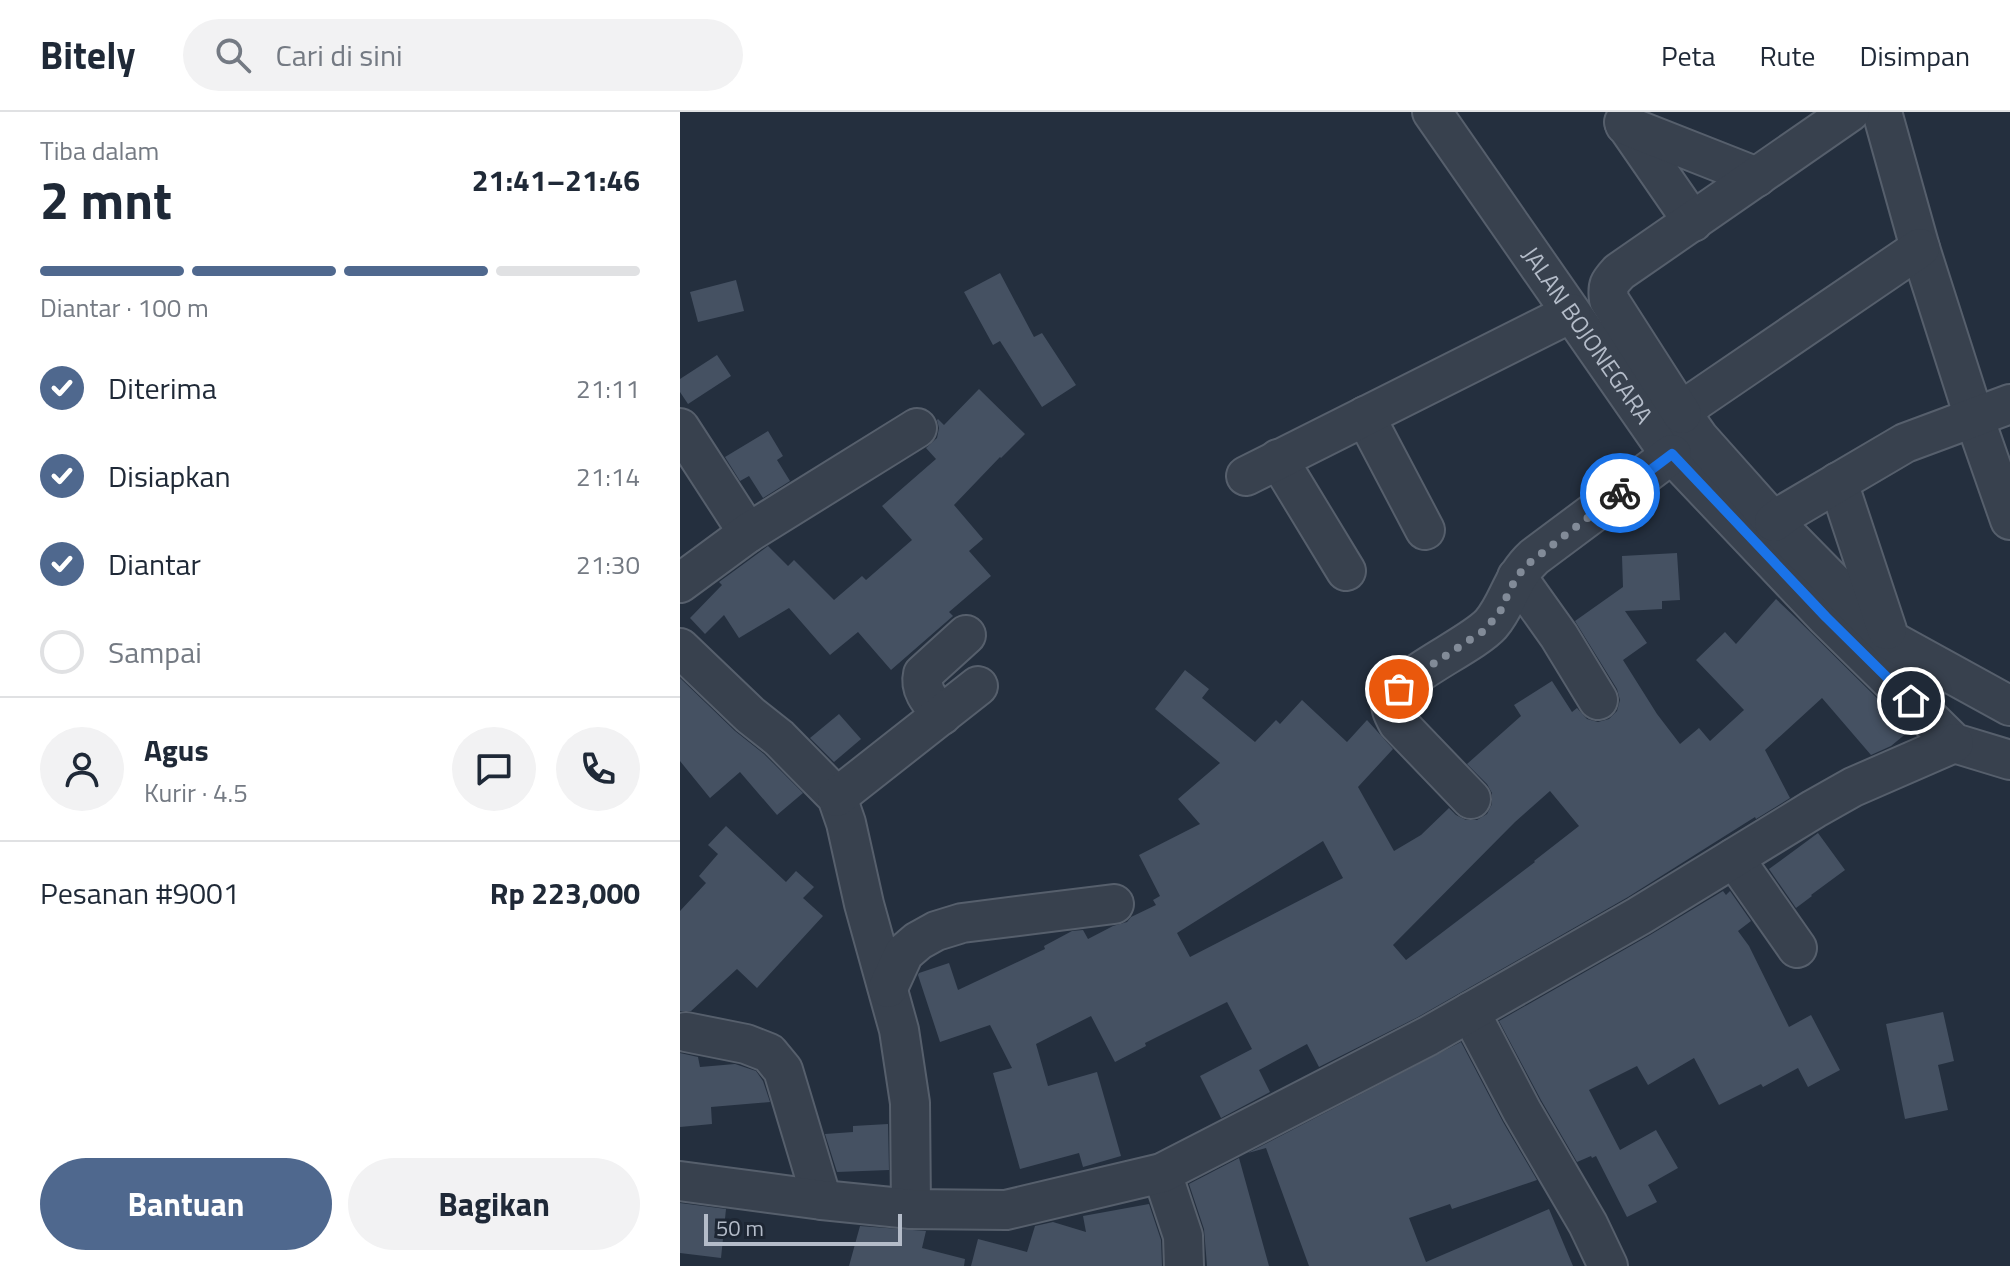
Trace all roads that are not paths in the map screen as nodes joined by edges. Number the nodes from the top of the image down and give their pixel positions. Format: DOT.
graph roads {
  1 [pos="1432,112"];
  2 [pos="1850,112"];
  3 [pos="1882,112"];
  4 [pos="1622,118"];
  5 [pos="1757,177"];
  6 [pos="1693,222"];
  7 [pos="1920,248"];
  8 [pos="1571,313"];
  9 [pos="2010,404"];
  10 [pos="1682,414"];
  11 [pos="1365,416"];
  12 [pos="1974,417"];
  13 [pos="680,428"];
  14 [pos="917,428"];
  15 [pos="1672,454"];
  16 [pos="1838,482"];
  17 [pos="2010,520"];
  18 [pos="1774,522"];
  19 [pos="1425,530"];
  20 [pos="748,533"];
  21 [pos="1346,571"];
  22 [pos="1517,577"];
  23 [pos="680,583"];
  24 [pos="966,635"];
  25 [pos="1890,640"];
  26 [pos="680,648"];
  27 [pos="978,686"];
  28 [pos="1598,700"];
  29 [pos="2010,706"];
  30 [pos="942,715"];
  31 [pos="1954,743"];
  32 [pos="2010,760"];
  33 [pos="837,797"];
  34 [pos="1471,799"];
  35 [pos="1734,858"];
  36 [pos="1114,904"];
  37 [pos="1797,948"];
  38 [pos="888,988"];
  39 [pos="1470,1012"];
  40 [pos="686,1032"];
  41 [pos="1162,1173"];
  42 [pos="680,1181"];
  43 [pos="822,1200"];
  44 [pos="911,1209"];
  45 [pos="1184,1266"];
  46 [pos="1608,1266"];
  1 -- 8 [label="street, JALAN BOJONEGARA"];
  2 -- 5 [label="street"];
  3 -- 7 [label="street"];
  4 -- 5 [label="street"];
  4 -- 6 [label="street"];
  5 -- 6 [label="street"];
  6 -- 10 [label="street"];
  7 -- 10 [label="street"];
  7 -- 12 [label="street"];
  8 -- 11 [label="street"];
  8 -- 15 [label="street, JALAN BOJONEGARA"];
  9 -- 12 [label="street"];
  10 -- 18 [label="street"];
  11 -- 19 [label="street"];
  11 -- 21 [label="street"];
  12 -- 16 [label="street"];
  12 -- 17 [label="street"];
  13 -- 20 [label="street"];
  14 -- 20 [label="street"];
  15 -- 22 [label="street"];
  15 -- 31 [label="street, JALAN BOJONEGARA"];
  16 -- 18 [label="street"];
  16 -- 25 [label="street"];
  18 -- 25 [label="street"];
  20 -- 23 [label="street"];
  22 -- 28 [label="street"];
  22 -- 34 [label="street"];
  24 -- 30 [label="street"];
  25 -- 29 [label="street"];
  26 -- 33 [label="street"];
  27 -- 30 [label="street"];
  30 -- 33 [label="street"];
  31 -- 32 [label="street, JALAN BOJONEGARA"];
  31 -- 35 [label="street"];
  33 -- 38 [label="street"];
  35 -- 37 [label="street"];
  35 -- 39 [label="street"];
  36 -- 38 [label="street"];
  38 -- 44 [label="street"];
  39 -- 41 [label="street"];
  39 -- 46 [label="street"];
  40 -- 43 [label="street"];
  41 -- 44 [label="street"];
  41 -- 45 [label="street"];
  42 -- 43 [label="street"];
  43 -- 44 [label="street"];
}
